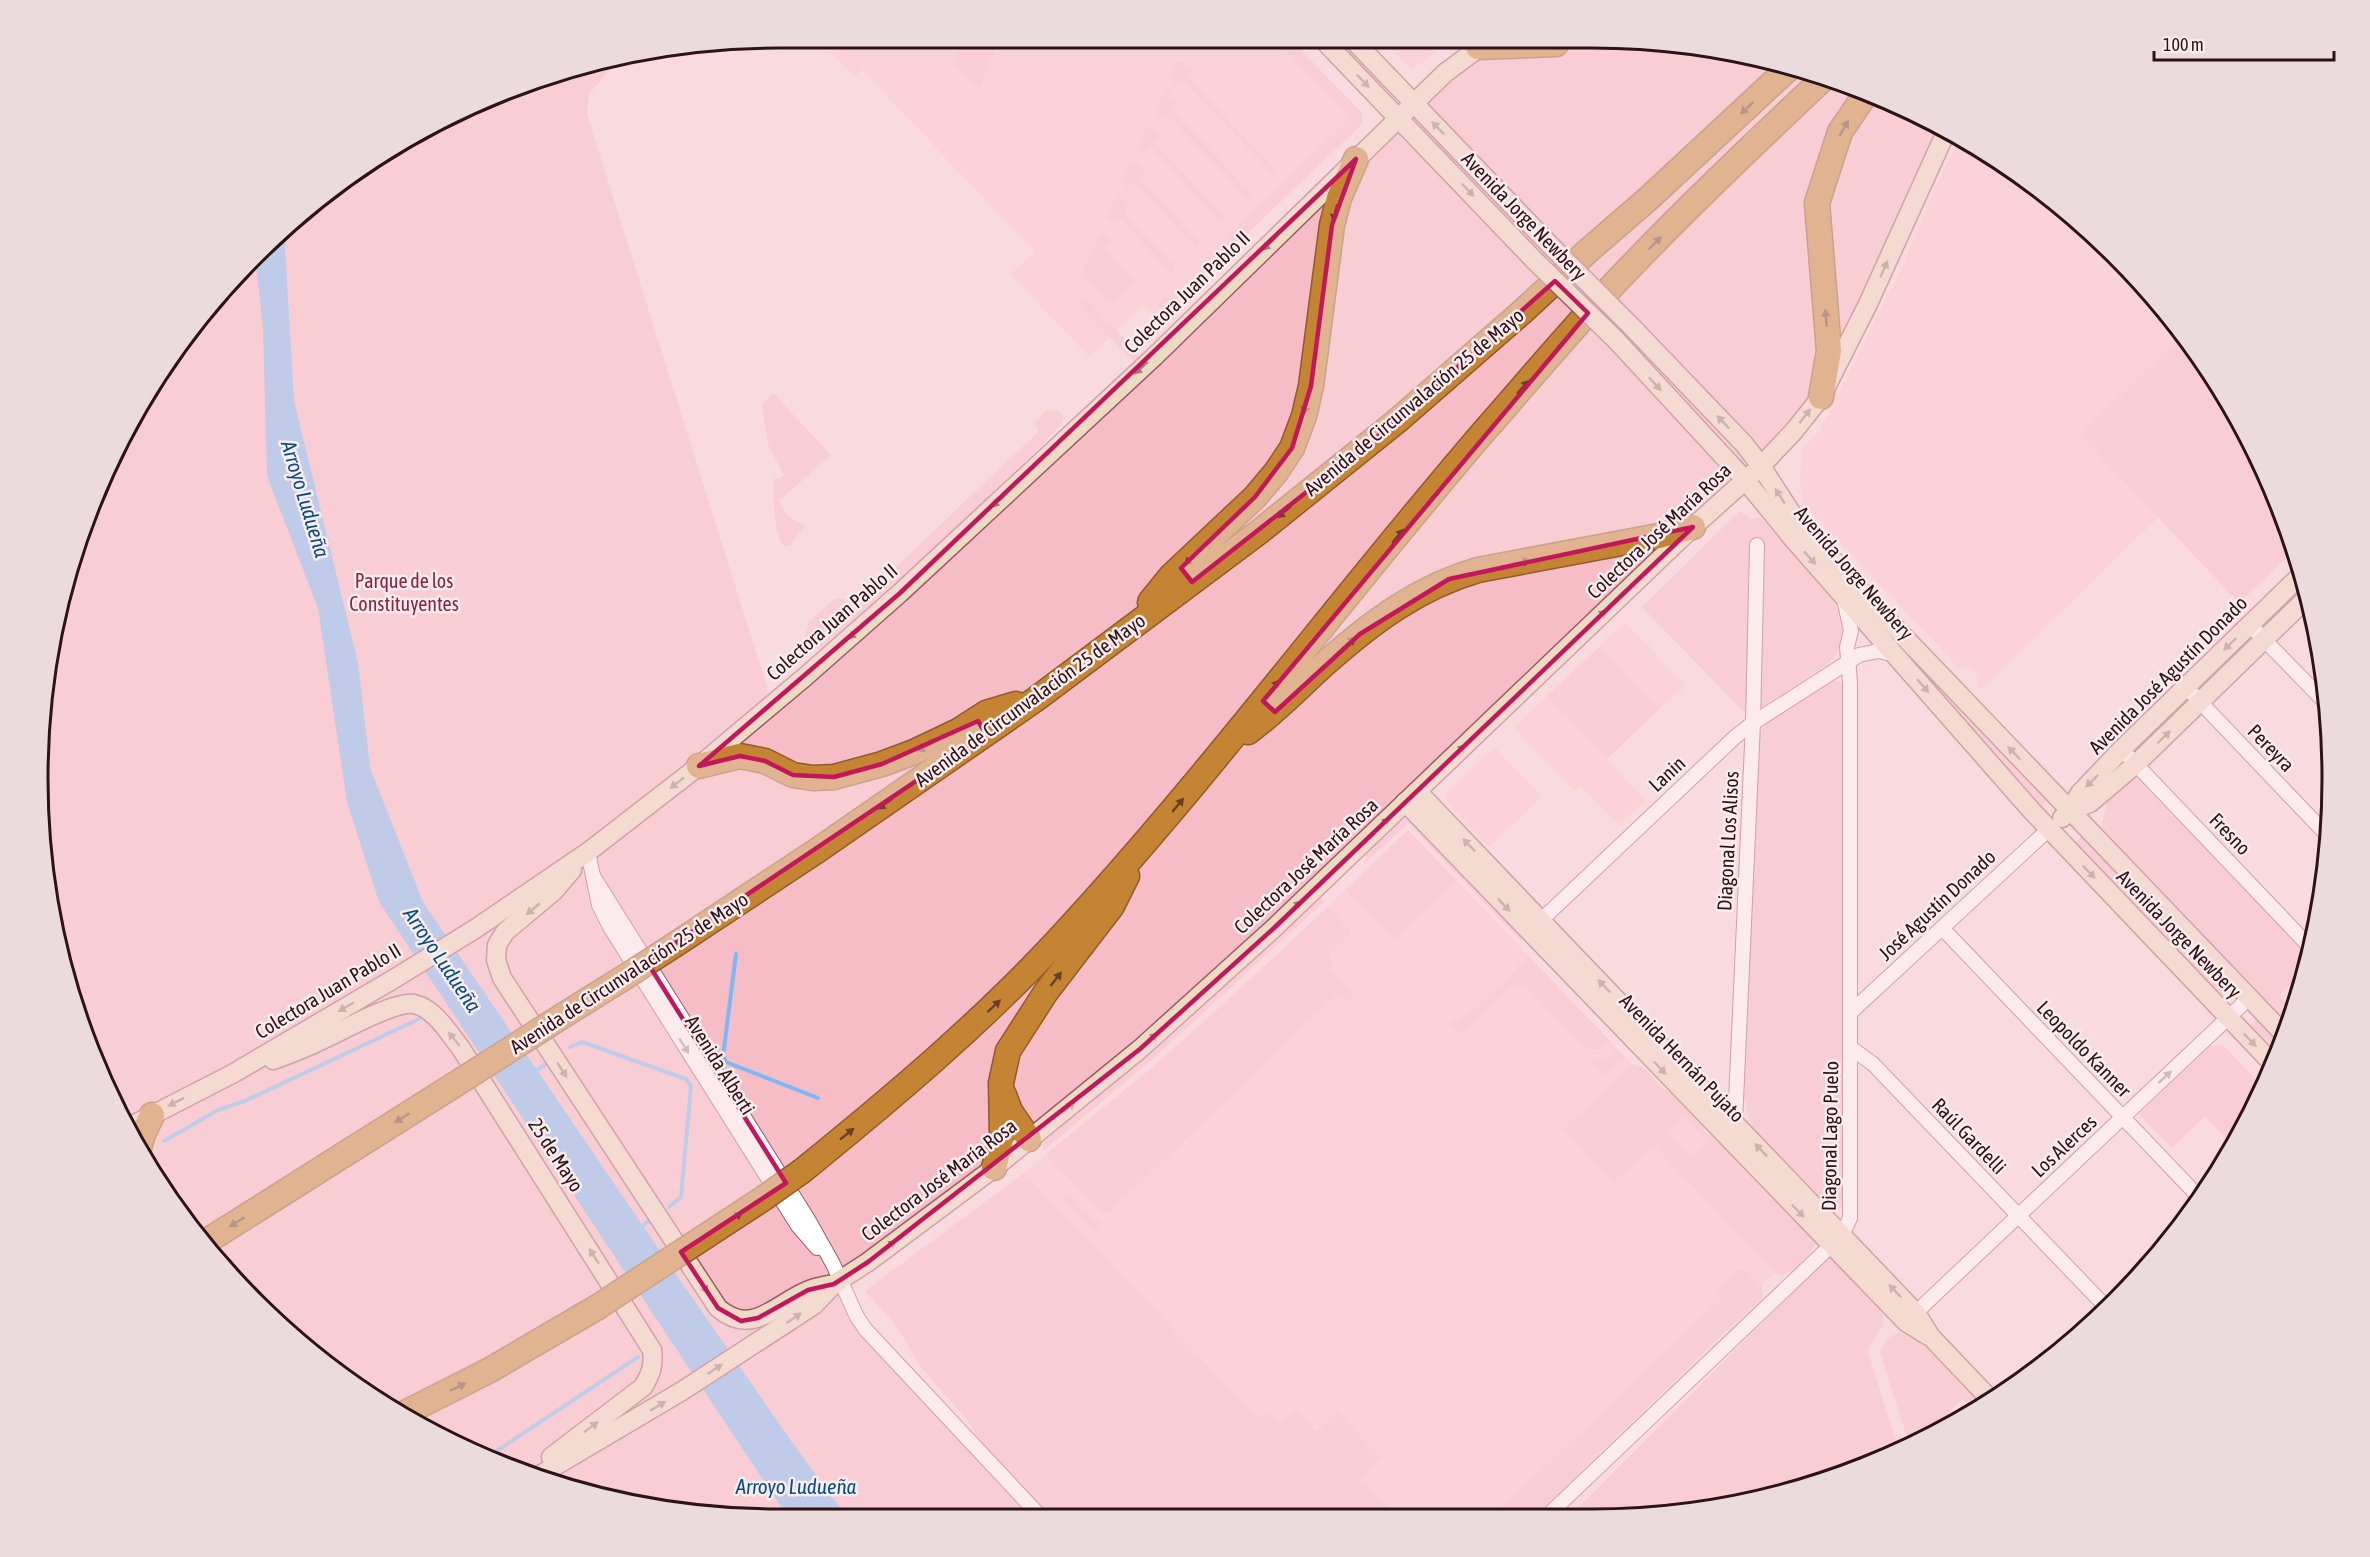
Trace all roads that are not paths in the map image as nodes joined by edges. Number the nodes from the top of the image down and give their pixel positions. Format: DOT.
graph roads {
  1 [pos="1331,48"];
  2 [pos="1361,48"];
  3 [pos="1478,48"];
  4 [pos="1784,74"];
  5 [pos="1817,84"];
  6 [pos="1861,100"];
  7 [pos="1414,103"];
  8 [pos="1398,118"];
  9 [pos="1943,138"];
  10 [pos="1356,159"];
  11 [pos="1821,396"];
  12 [pos="1761,466"];
  13 [pos="1746,481"];
  14 [pos="1693,527"];
  15 [pos="1757,545"];
  16 [pos="2295,581"];
  17 [pos="1842,595"];
  18 [pos="2301,604"];
  19 [pos="2250,625"];
  20 [pos="1123,635"];
  21 [pos="2264,640"];
  22 [pos="1896,655"];
  23 [pos="1846,663"];
  24 [pos="2186,687"];
  25 [pos="2317,694"];
  26 [pos="1036,699"];
  27 [pos="2200,702"];
  28 [pos="1753,723"];
  29 [pos="1224,749"];
  30 [pos="2122,749"];
  31 [pos="2136,764"];
  32 [pos="699,766"];
  33 [pos="1411,797"];
  34 [pos="2069,811"];
  35 [pos="2320,828"];
  36 [pos="2049,829"];
  37 [pos="1140,849"];
  38 [pos="588,852"];
  39 [pos="1535,926"];
  40 [pos="1942,928"];
  41 [pos="2304,940"];
  42 [pos="2249,998"];
  43 [pos="1852,1011"];
  44 [pos="2228,1018"];
  45 [pos="2278,1027"];
  46 [pos="1851,1048"];
  47 [pos="2266,1057"];
  48 [pos="234,1073"];
  49 [pos="1001,1083"];
  50 [pos="152,1115"];
  51 [pos="2123,1117"];
  52 [pos="135,1124"];
  53 [pos="1729,1128"];
  54 [pos="142,1136"];
  55 [pos="1029,1139"];
  56 [pos="994,1168"];
  57 [pos="2194,1191"];
  58 [pos="2019,1216"];
  59 [pos="211,1238"];
  60 [pos="1836,1240"];
  61 [pos="836,1276"];
  62 [pos="2101,1302"];
  63 [pos="1911,1318"];
  64 [pos="1985,1394"];
  65 [pos="411,1410"];
  66 [pos="538,1468"];
  67 [pos="547,1471"];
  68 [pos="1033,1509"];
  69 [pos="1554,1509"];
  1 -- 8 [label="main road, Avenida Jorge Newbery, one-way"];
  2 -- 7 [label="main road, Avenida Jorge Newbery"];
  3 -- 7 [label="main road, Colectora Juan Pablo II"];
  4 -- 20 [label="highway, Avenida de Circunvalación 25 de Mayo, one-way"];
  29 -- 5 [label="highway, one-way"];
  11 -- 6 [label="highway, one-way"];
  7 -- 8 [label="main road, Colectora Juan Pablo II"];
  12 -- 7 [label="main road, Avenida Jorge Newbery, one-way, bridge"];
  8 -- 10 [label="main road, Colectora Juan Pablo II"];
  8 -- 13 [label="main road, Avenida Jorge Newbery, one-way, bridge"];
  11 -- 9 [label="main road, Colectora José María Rosa, one-way"];
  10 -- 20 [label="highway, one-way"];
  10 -- 32 [label="main road, Colectora Juan Pablo II, one-way"];
  12 -- 11 [label="main road, Colectora José María Rosa, one-way"];
  12 -- 13 [label="main road, Colectora José María Rosa"];
  34 -- 12 [label="main road, Avenida Jorge Newbery, one-way"];
  13 -- 14 [label="main road, Colectora José María Rosa"];
  13 -- 17 [label="main road, Avenida Jorge Newbery, one-way"];
  29 -- 14 [label="highway, one-way"];
  33 -- 14 [label="main road, Colectora José María Rosa, one-way"];
  15 -- 28 [label="street, Diagonal Los Alisos"];
  16 -- 19 [label="main road, Avenida José Agustín Donado"];
  17 -- 22 [label="main road, Avenida Jorge Newbery"];
  17 -- 23 [label="street, Diagonal Lago Puelo"];
  18 -- 21 [label="main road, Avenida José Agustín Donado"];
  19 -- 21 [label="street"];
  19 -- 24 [label="main road, Avenida José Agustín Donado, one-way"];
  20 -- 26 [label="highway, Avenida de Circunvalación 25 de Mayo"];
  21 -- 25 [label="street"];
  21 -- 27 [label="main road, Avenida José Agustín Donado"];
  22 -- 23 [label="street"];
  22 -- 36 [label="main road, Avenida Jorge Newbery, one-way"];
  23 -- 28 [label="street, Lanin"];
  23 -- 43 [label="street, Diagonal Lago Puelo"];
  24 -- 27 [label="street, Pereyra"];
  24 -- 30 [label="main road, Avenida José Agustín Donado"];
  26 -- 32 [label="highway, one-way"];
  26 -- 59 [label="highway, Avenida de Circunvalación 25 de Mayo, one-way, bridge"];
  31 -- 27 [label="main road, Avenida José Agustín Donado, one-way"];
  27 -- 35 [label="street, Pereyra"];
  28 -- 39 [label="street, Lanin"];
  28 -- 53 [label="street, Diagonal Los Alisos"];
  37 -- 29 [label="highway, one-way"];
  30 -- 31 [label="street, Fresno"];
  30 -- 34 [label="main road, Avenida José Agustín Donado, one-way"];
  31 -- 34 [label="main road, Avenida José Agustín Donado"];
  31 -- 41 [label="street, Fresno"];
  32 -- 38 [label="main road, Colectora Juan Pablo II, one-way"];
  33 -- 39 [label="main road, Avenida Hernán Pujato"];
  55 -- 33 [label="main road, Colectora José María Rosa, one-way"];
  34 -- 36 [label="main road, Avenida José Agustín Donado"];
  34 -- 42 [label="main road, Avenida Jorge Newbery"];
  36 -- 40 [label="street, José Agustín Donado"];
  36 -- 44 [label="main road, Avenida Jorge Newbery, one-way"];
  49 -- 37 [label="highway, one-way"];
  65 -- 37 [label="highway, one-way, bridge"];
  38 -- 48 [label="main road, Colectora Juan Pablo II, one-way"];
  38 -- 61 [label="street, Avenida Alberti"];
  38 -- 61 [label="main road, one-way"];
  39 -- 53 [label="main road, Avenida Hernán Pujato"];
  40 -- 43 [label="street, José Agustín Donado"];
  40 -- 51 [label="street, Leopoldo Kanner"];
  42 -- 44 [label="street, Los Alerces"];
  42 -- 45 [label="main road, Avenida Jorge Newbery"];
  43 -- 46 [label="street, Diagonal Lago Puelo"];
  44 -- 47 [label="main road, Avenida Jorge Newbery, one-way"];
  51 -- 44 [label="street, Los Alerces, one-way"];
  46 -- 58 [label="street, Raúl Gardelli"];
  46 -- 60 [label="street, Diagonal Lago Puelo"];
  48 -- 50 [label="main road, Colectora Juan Pablo II, one-way"];
  66 -- 48 [label="main road, 25 de Mayo, one-way"];
  49 -- 55 [label="highway"];
  49 -- 56 [label="highway"];
  50 -- 52 [label="main road, Colectora Juan Pablo II"];
  50 -- 54 [label="highway"];
  51 -- 57 [label="street, Leopoldo Kanner"];
  51 -- 58 [label="street, Los Alerces"];
  53 -- 60 [label="main road, Avenida Hernán Pujato"];
  55 -- 56 [label="main road, Colectora José María Rosa"];
  61 -- 56 [label="main road, Colectora José María Rosa, one-way"];
  58 -- 62 [label="street, Raúl Gardelli"];
  58 -- 63 [label="street, Los Alerces"];
  60 -- 63 [label="main road, Avenida Hernán Pujato"];
  60 -- 69 [label="street"];
  67 -- 61 [label="main road, Colectora José María Rosa, one-way"];
  61 -- 68 [label="street, Avenida Alberti"];
  63 -- 64 [label="main road, Avenida Hernán Pujato"];
}
